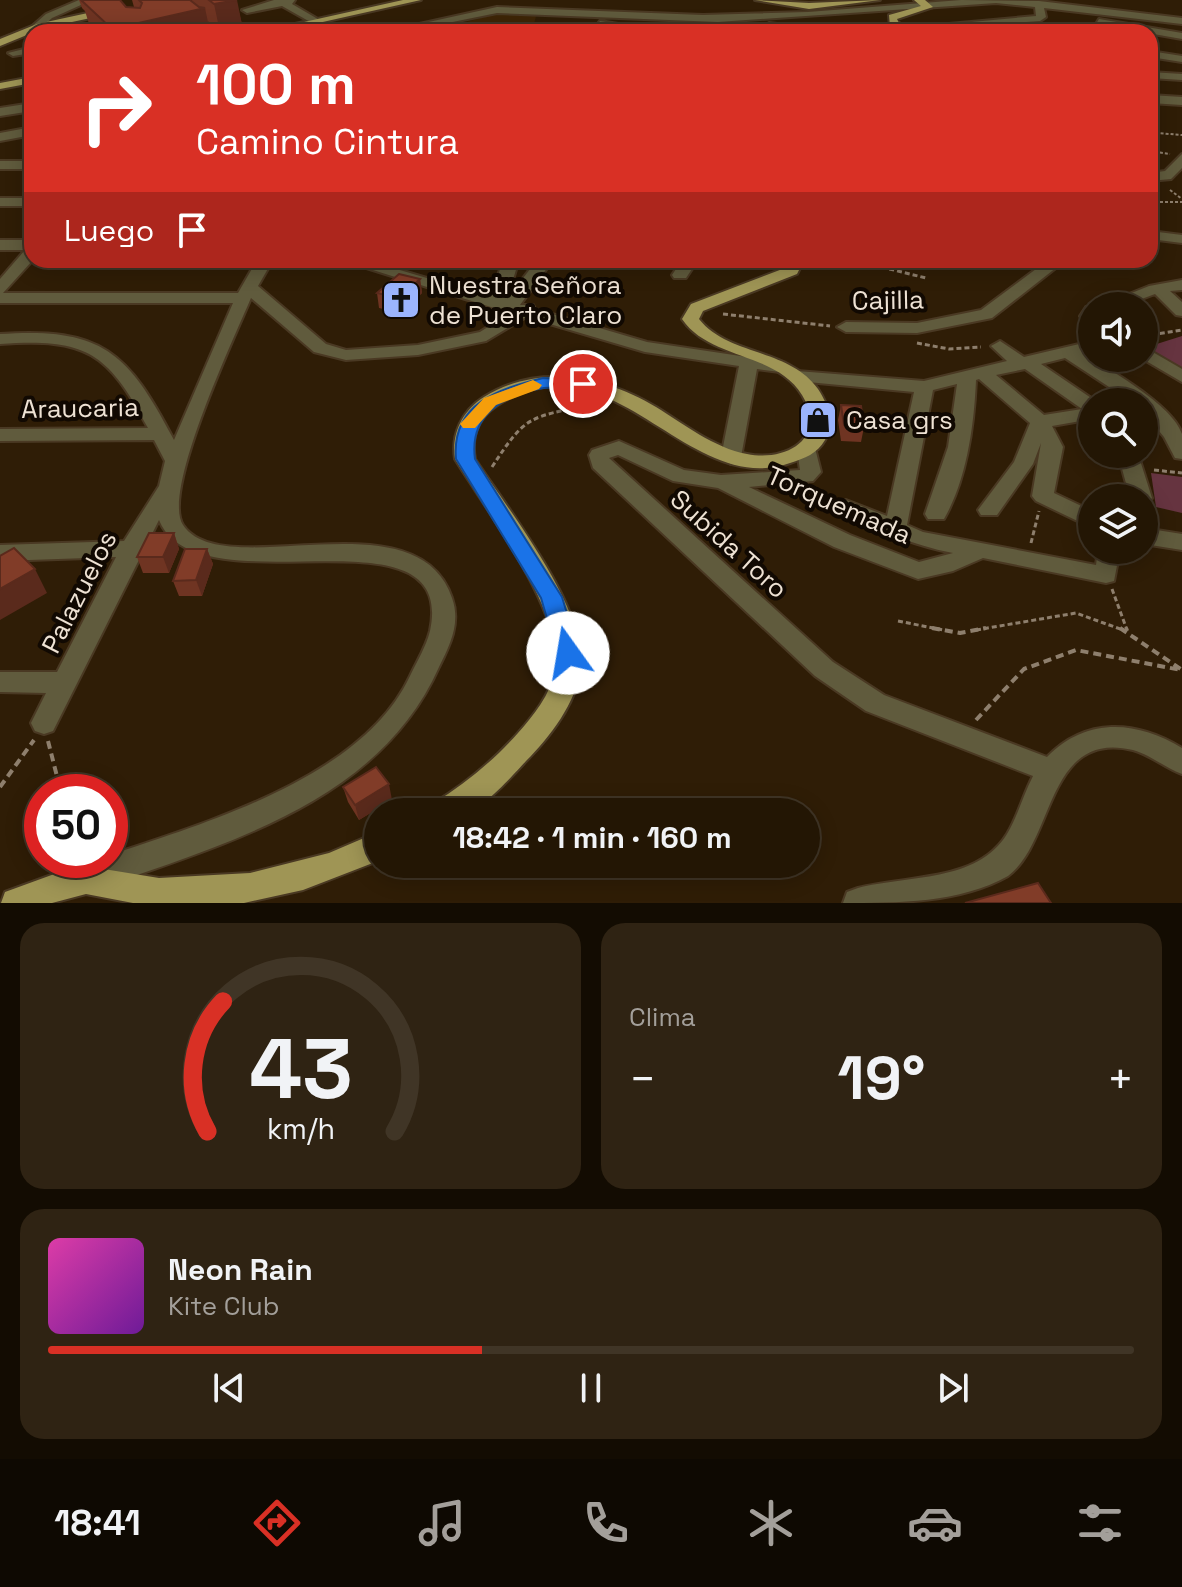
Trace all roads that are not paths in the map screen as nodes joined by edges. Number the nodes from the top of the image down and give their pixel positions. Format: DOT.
graph roads {
  1 [pos="87,0"];
  2 [pos="95,0"];
  3 [pos="173,0"];
  4 [pos="295,0"];
  5 [pos="416,0"];
  6 [pos="546,0"];
  7 [pos="760,0"];
  8 [pos="875,0"];
  9 [pos="281,1"];
  10 [pos="923,2"];
  11 [pos="158,3"];
  12 [pos="670,4"];
  13 [pos="1039,4"];
  14 [pos="247,10"];
  15 [pos="118,11"];
  16 [pos="827,13"];
  17 [pos="538,16"];
  18 [pos="669,16"];
  19 [pos="1040,16"];
  20 [pos="704,18"];
  21 [pos="317,21"];
  22 [pos="450,22"];
  23 [pos="40,24"];
  24 [pos="55,24"];
  25 [pos="203,24"];
  26 [pos="303,24"];
  27 [pos="322,24"];
  28 [pos="438,24"];
  29 [pos="593,24"];
  30 [pos="658,24"];
  31 [pos="752,24"];
  32 [pos="821,24"];
  33 [pos="894,24"];
  34 [pos="954,24"];
  35 [pos="1135,24"];
  36 [pos="1158,26"];
  37 [pos="1180,27"];
  38 [pos="24,33"];
  39 [pos="0,43"];
  40 [pos="1162,48"];
  41 [pos="1182,50"];
  42 [pos="24,51"];
  43 [pos="13,53"];
  44 [pos="1158,55"];
  45 [pos="1182,59"];
  46 [pos="1182,77"];
  47 [pos="1158,80"];
  48 [pos="24,82"];
  49 [pos="0,86"];
  50 [pos="1158,100"];
  51 [pos="1182,101"];
  52 [pos="24,108"];
  53 [pos="0,112"];
  54 [pos="24,132"];
  55 [pos="0,137"];
  56 [pos="1177,156"];
  57 [pos="0,165"];
  58 [pos="24,165"];
  59 [pos="1167,177"];
  60 [pos="0,202"];
  61 [pos="24,202"];
  62 [pos="1158,236"];
  63 [pos="1182,239"];
  64 [pos="0,245"];
  65 [pos="24,247"];
  66 [pos="24,258"];
  67 [pos="260,268"];
  68 [pos="378,268"];
  69 [pos="511,268"];
  70 [pos="539,268"];
  71 [pos="685,268"];
  72 [pos="792,268"];
  73 [pos="1047,268"];
  74 [pos="680,275"];
  75 [pos="1182,285"];
  76 [pos="0,289"];
  77 [pos="1161,291"];
  78 [pos="246,292"];
  79 [pos="1157,292"];
  80 [pos="0,298"];
  81 [pos="512,305"];
  82 [pos="1182,311"];
  83 [pos="846,327"];
  84 [pos="0,339"];
  85 [pos="1000,346"];
  86 [pos="1078,349"];
  87 [pos="1067,351"];
  88 [pos="1158,361"];
  89 [pos="749,362"];
  90 [pos="1024,363"];
  91 [pos="789,372"];
  92 [pos="975,375"];
  93 [pos="1182,377"];
  94 [pos="924,387"];
  95 [pos="1078,400"];
  96 [pos="1078,413"];
  97 [pos="1040,422"];
  98 [pos="161,434"];
  99 [pos="0,435"];
  100 [pos="807,449"];
  101 [pos="1182,453"];
  102 [pos="731,457"];
  103 [pos="175,461"];
  104 [pos="721,482"];
  105 [pos="168,488"];
  106 [pos="846,507"];
  107 [pos="989,510"];
  108 [pos="1078,513"];
  109 [pos="936,514"];
  110 [pos="895,530"];
  111 [pos="1158,539"];
  112 [pos="1182,542"];
  113 [pos="131,549"];
  114 [pos="982,550"];
  115 [pos="0,553"];
  116 [pos="1107,564"];
  117 [pos="0,682"];
  118 [pos="63,683"];
  119 [pos="44,723"];
  120 [pos="1182,762"];
  121 [pos="1051,771"];
  122 [pos="467,798"];
  123 [pos="364,852"];
  124 [pos="83,879"];
  125 [pos="16,903"];
  126 [pos="858,903"];
  1 -- 23 [label="street"];
  2 -- 15 [label="street"];
  3 -- 11 [label="main road"];
  3 -- 25 [label="street"];
  4 -- 9 [label="street"];
  5 -- 21 [label="main road"];
  6 -- 17 [label="street"];
  7 -- 8 [label="main road"];
  9 -- 14 [label="street"];
  9 -- 21 [label="street"];
  10 -- 13 [label="street"];
  10 -- 16 [label="street"];
  10 -- 33 [label="main road"];
  12 -- 18 [label="street"];
  13 -- 19 [label="street"];
  13 -- 37 [label="street"];
  15 -- 24 [label="main road"];
  16 -- 20 [label="street"];
  16 -- 32 [label="street"];
  17 -- 18 [label="street"];
  17 -- 22 [label="street"];
  17 -- 29 [label="street"];
  18 -- 20 [label="street"];
  18 -- 30 [label="street"];
  19 -- 34 [label="street"];
  19 -- 35 [label="street"];
  20 -- 31 [label="street"];
  21 -- 26 [label="main road"];
  21 -- 27 [label="street"];
  22 -- 28 [label="street"];
  36 -- 37 [label="street"];
  38 -- 39 [label="main road"];
  40 -- 41 [label="street"];
  42 -- 43 [label="street"];
  44 -- 45 [label="street"];
  46 -- 47 [label="street"];
  48 -- 49 [label="main road"];
  50 -- 51 [label="street"];
  52 -- 53 [label="street"];
  54 -- 55 [label="street"];
  56 -- 59 [label="street"];
  57 -- 58 [label="street"];
  60 -- 61 [label="street"];
  62 -- 63 [label="street"];
  64 -- 65 [label="street"];
  66 -- 76 [label="street"];
  67 -- 78 [label="street"];
  68 -- 81 [label="street"];
  69 -- 81 [label="street"];
  70 -- 81 [label="street"];
  71 -- 74 [label="street"];
  72 -- 91 [label="main road"];
  73 -- 83 [label="street, Cajilla"];
  75 -- 77 [label="street"];
  77 -- 79 [label="street"];
  77 -- 82 [label="street"];
  78 -- 80 [label="street"];
  78 -- 81 [label="street"];
  78 -- 103 [label="street"];
  81 -- 89 [label="street"];
  84 -- 98 [label="street"];
  85 -- 90 [label="street"];
  86 -- 87 [label="street"];
  87 -- 90 [label="street"];
  87 -- 101 [label="street"];
  88 -- 93 [label="street"];
  89 -- 91 [label="street"];
  89 -- 102 [label="street"];
  90 -- 92 [label="street"];
  90 -- 95 [label="street"];
  91 -- 94 [label="street"];
  91 -- 100 [label="main road"];
  92 -- 94 [label="street"];
  92 -- 97 [label="street"];
  92 -- 109 [label="street"];
  94 -- 110 [label="street"];
  96 -- 97 [label="street"];
  97 -- 107 [label="street"];
  97 -- 108 [label="street"];
  98 -- 99 [label="street, Araucaria"];
  98 -- 103 [label="street"];
  100 -- 102 [label="main road"];
  100 -- 104 [label="street, Subida Toro"];
  102 -- 122 [label="main road"];
  103 -- 105 [label="street"];
  104 -- 114 [label="street, Torquemada"];
  104 -- 121 [label="street, Subida Toro"];
  105 -- 113 [label="street, Palazuelos"];
  105 -- 124 [label="street"];
  106 -- 110 [label="street"];
  110 -- 114 [label="street"];
  111 -- 112 [label="street"];
  113 -- 115 [label="street"];
  113 -- 118 [label="street, Palazuelos"];
  114 -- 116 [label="street"];
  117 -- 118 [label="street"];
  118 -- 119 [label="street, Palazuelos"];
  120 -- 121 [label="street"];
  121 -- 126 [label="street"];
  123 -- 124 [label="main road"];
  124 -- 125 [label="main road"];
}
